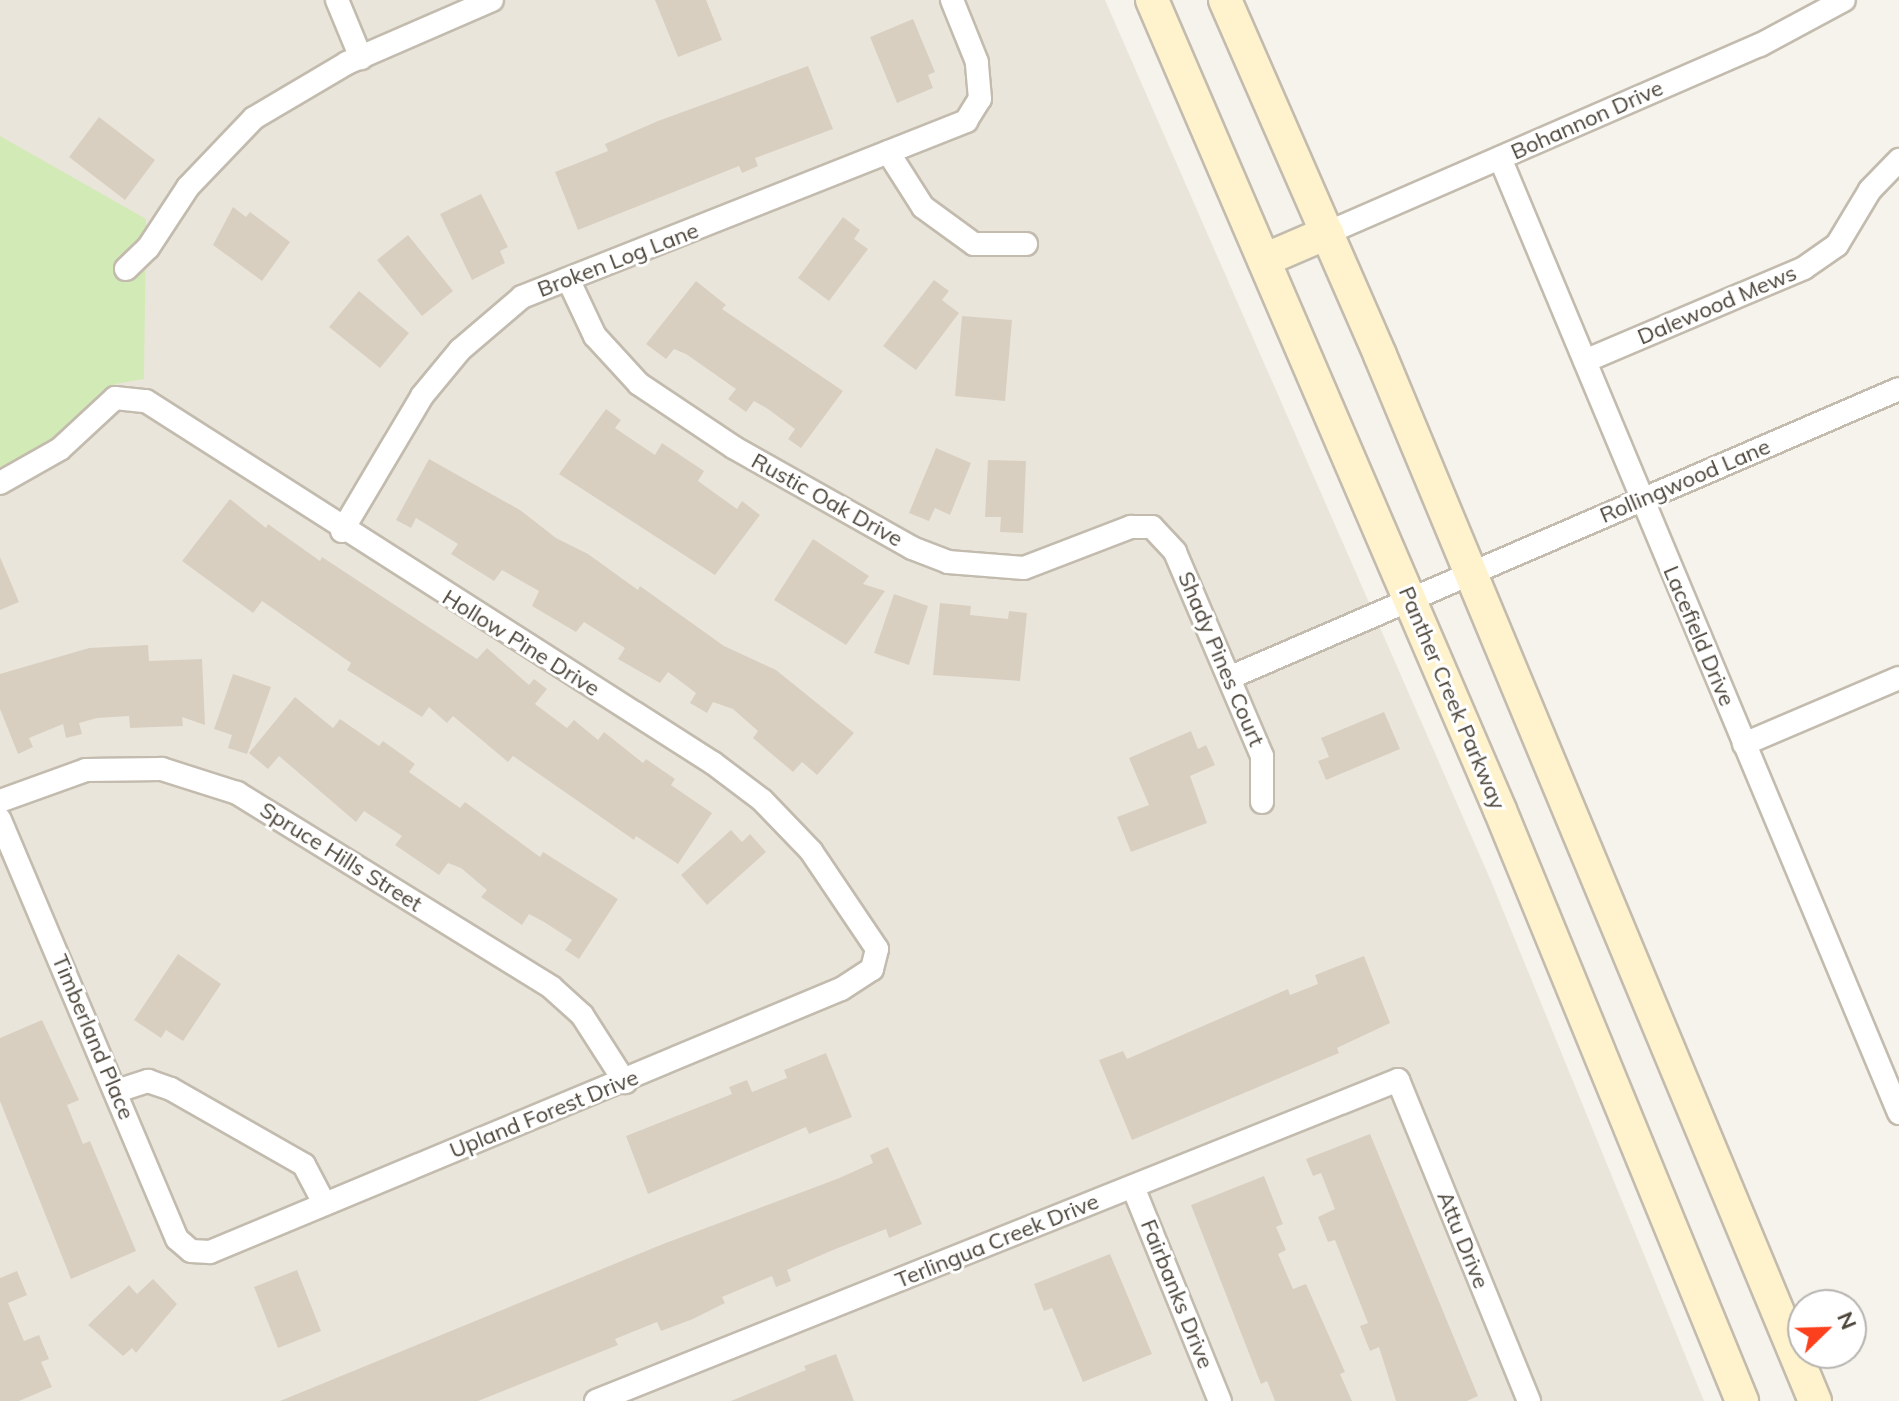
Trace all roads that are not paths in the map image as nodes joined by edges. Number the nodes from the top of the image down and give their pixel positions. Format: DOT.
graph roads {
  1 [pos="337,0"];
  2 [pos="492,0"];
  3 [pos="952,0"];
  4 [pos="1152,0"];
  5 [pos="1225,0"];
  6 [pos="1844,0"];
  7 [pos="361,58"];
  8 [pos="888,152"];
  9 [pos="1500,158"];
  10 [pos="1899,160"];
  11 [pos="1327,233"];
  12 [pos="1026,244"];
  13 [pos="1264,260"];
  14 [pos="126,269"];
  15 [pos="568,279"];
  16 [pos="1585,361"];
  17 [pos="1899,389"];
  18 [pos="0,483"];
  19 [pos="1642,499"];
  20 [pos="1152,527"];
  21 [pos="342,531"];
  22 [pos="1470,570"];
  23 [pos="1408,596"];
  24 [pos="1231,677"];
  25 [pos="1899,678"];
  26 [pos="1744,744"];
  27 [pos="0,801"];
  28 [pos="1262,802"];
  29 [pos="0,819"];
  30 [pos="877,949"];
  31 [pos="1398,1080"];
  32 [pos="625,1082"];
  33 [pos="117,1091"];
  34 [pos="1899,1113"];
  35 [pos="1133,1187"];
  36 [pos="324,1203"];
  37 [pos="191,1251"];
  38 [pos="596,1401"];
  39 [pos="1220,1401"];
  40 [pos="1529,1401"];
  41 [pos="1742,1401"];
  42 [pos="1815,1401"];
  1 -- 7 [label="street"];
  2 -- 7 [label="street"];
  3 -- 8 [label="street, Broken Log Lane"];
  4 -- 13 [label="main road, Panther Creek Parkway"];
  5 -- 11 [label="main road"];
  6 -- 9 [label="street, Bohannon Drive"];
  7 -- 14 [label="street"];
  8 -- 12 [label="street"];
  8 -- 15 [label="street, Broken Log Lane"];
  9 -- 11 [label="street, Bohannon Drive"];
  9 -- 16 [label="street, Lacefield Drive"];
  10 -- 16 [label="street, Dalewood Mews"];
  11 -- 13 [label="main road"];
  11 -- 22 [label="main road"];
  13 -- 23 [label="main road, Panther Creek Parkway"];
  15 -- 20 [label="street, Rustic Oak Drive"];
  15 -- 21 [label="street, Broken Log Lane"];
  16 -- 19 [label="street, Lacefield Drive"];
  17 -- 19 [label="street, Rollingwood Lane"];
  18 -- 21 [label="street, Hollow Pine Drive"];
  19 -- 22 [label="street, Rollingwood Lane"];
  19 -- 26 [label="street, Lacefield Drive"];
  20 -- 24 [label="street, Shady Pines Court"];
  21 -- 30 [label="street, Hollow Pine Drive"];
  22 -- 23 [label="street, Rollingwood Lane"];
  22 -- 42 [label="main road"];
  23 -- 24 [label="street, Rollingwood Lane"];
  23 -- 41 [label="main road, Panther Creek Parkway"];
  24 -- 28 [label="street, Shady Pines Court"];
  25 -- 26 [label="street"];
  26 -- 34 [label="street, Lacefield Drive"];
  27 -- 32 [label="street, Spruce Hills Street"];
  29 -- 33 [label="street, Timberland Place"];
  30 -- 32 [label="street, Upland Forest Drive"];
  31 -- 35 [label="street, Terlingua Creek Drive"];
  31 -- 40 [label="street, Attu Drive"];
  32 -- 36 [label="street, Upland Forest Drive"];
  33 -- 36 [label="street"];
  33 -- 37 [label="street, Timberland Place"];
  35 -- 38 [label="street, Terlingua Creek Drive"];
  35 -- 39 [label="street, Fairbanks Drive"];
  36 -- 37 [label="street, Upland Forest Drive"];
}
